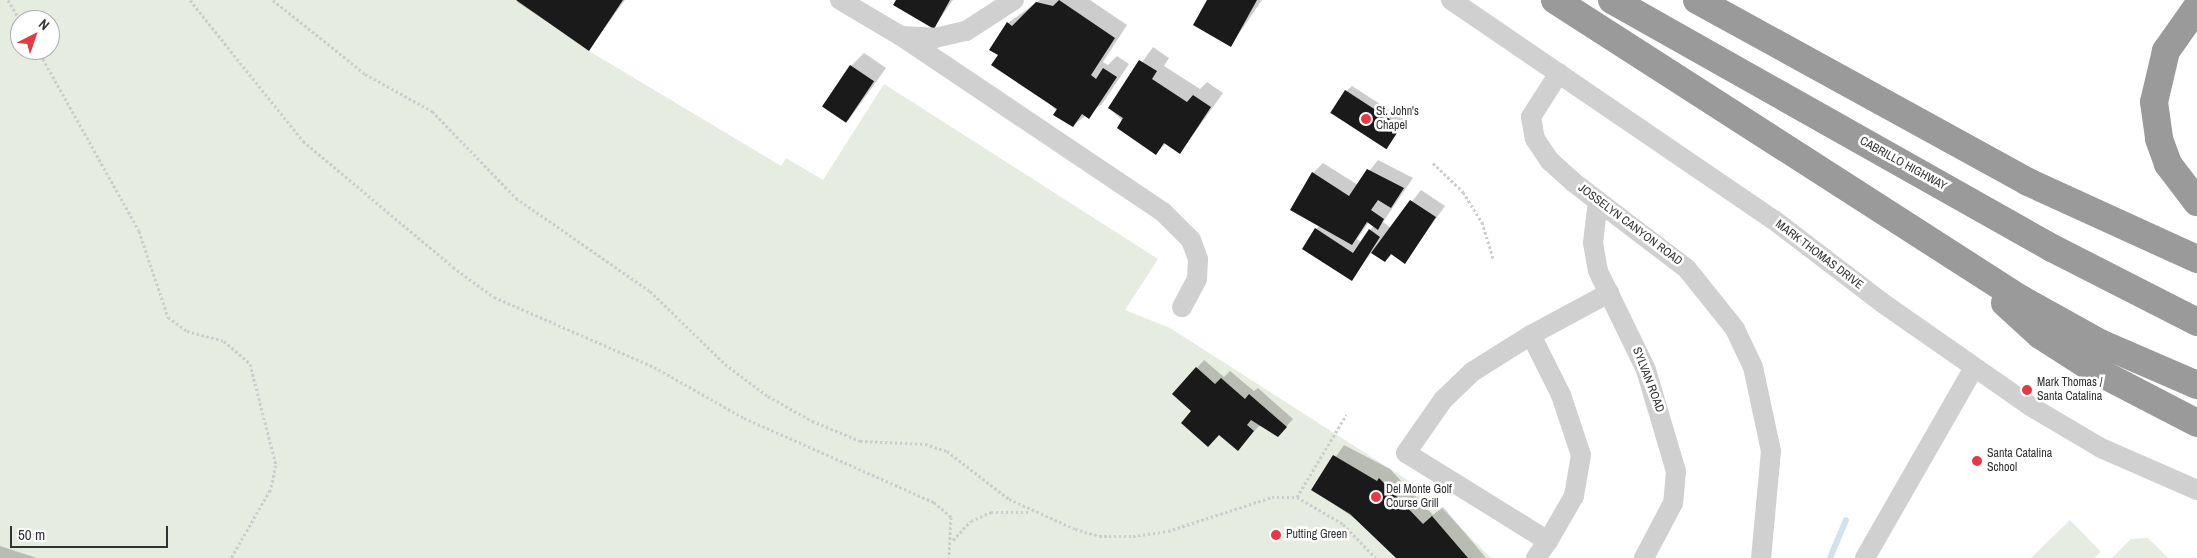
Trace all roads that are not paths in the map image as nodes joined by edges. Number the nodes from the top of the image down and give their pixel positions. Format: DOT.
graph roads {
  1 [pos="840,0"];
  2 [pos="1014,0"];
  3 [pos="1452,0"];
  4 [pos="1555,0"];
  5 [pos="1612,0"];
  6 [pos="1696,0"];
  7 [pos="2197,7"];
  8 [pos="901,36"];
  9 [pos="1559,73"];
  10 [pos="1598,201"];
  11 [pos="2197,202"];
  12 [pos="2197,259"];
  13 [pos="1962,263"];
  14 [pos="1609,293"];
  15 [pos="1182,307"];
  16 [pos="2197,322"];
  17 [pos="1531,335"];
  18 [pos="1974,368"];
  19 [pos="2197,385"];
  20 [pos="2197,423"];
  21 [pos="2197,490"];
  22 [pos="1548,540"];
  23 [pos="1536,558"];
  24 [pos="1644,558"];
  25 [pos="1761,558"];
  26 [pos="1865,558"];
  1 -- 8 [label="street"];
  2 -- 8 [label="street"];
  3 -- 9 [label="street, MARK THOMAS DRIVE"];
  4 -- 13 [label="highway"];
  5 -- 16 [label="highway, CABRILLO HIGHWAY"];
  6 -- 12 [label="highway"];
  7 -- 11 [label="highway"];
  8 -- 15 [label="street"];
  9 -- 10 [label="street, JOSSELYN CANYON ROAD"];
  9 -- 18 [label="street, MARK THOMAS DRIVE"];
  10 -- 14 [label="street, SYLVAN ROAD"];
  10 -- 25 [label="street, JOSSELYN CANYON ROAD"];
  13 -- 19 [label="highway"];
  13 -- 20 [label="highway"];
  14 -- 17 [label="street"];
  14 -- 24 [label="street, SYLVAN ROAD"];
  17 -- 22 [label="street"];
  17 -- 22 [label="street"];
  18 -- 21 [label="street, MARK THOMAS DRIVE"];
  18 -- 26 [label="street"];
  22 -- 23 [label="street"];
}
